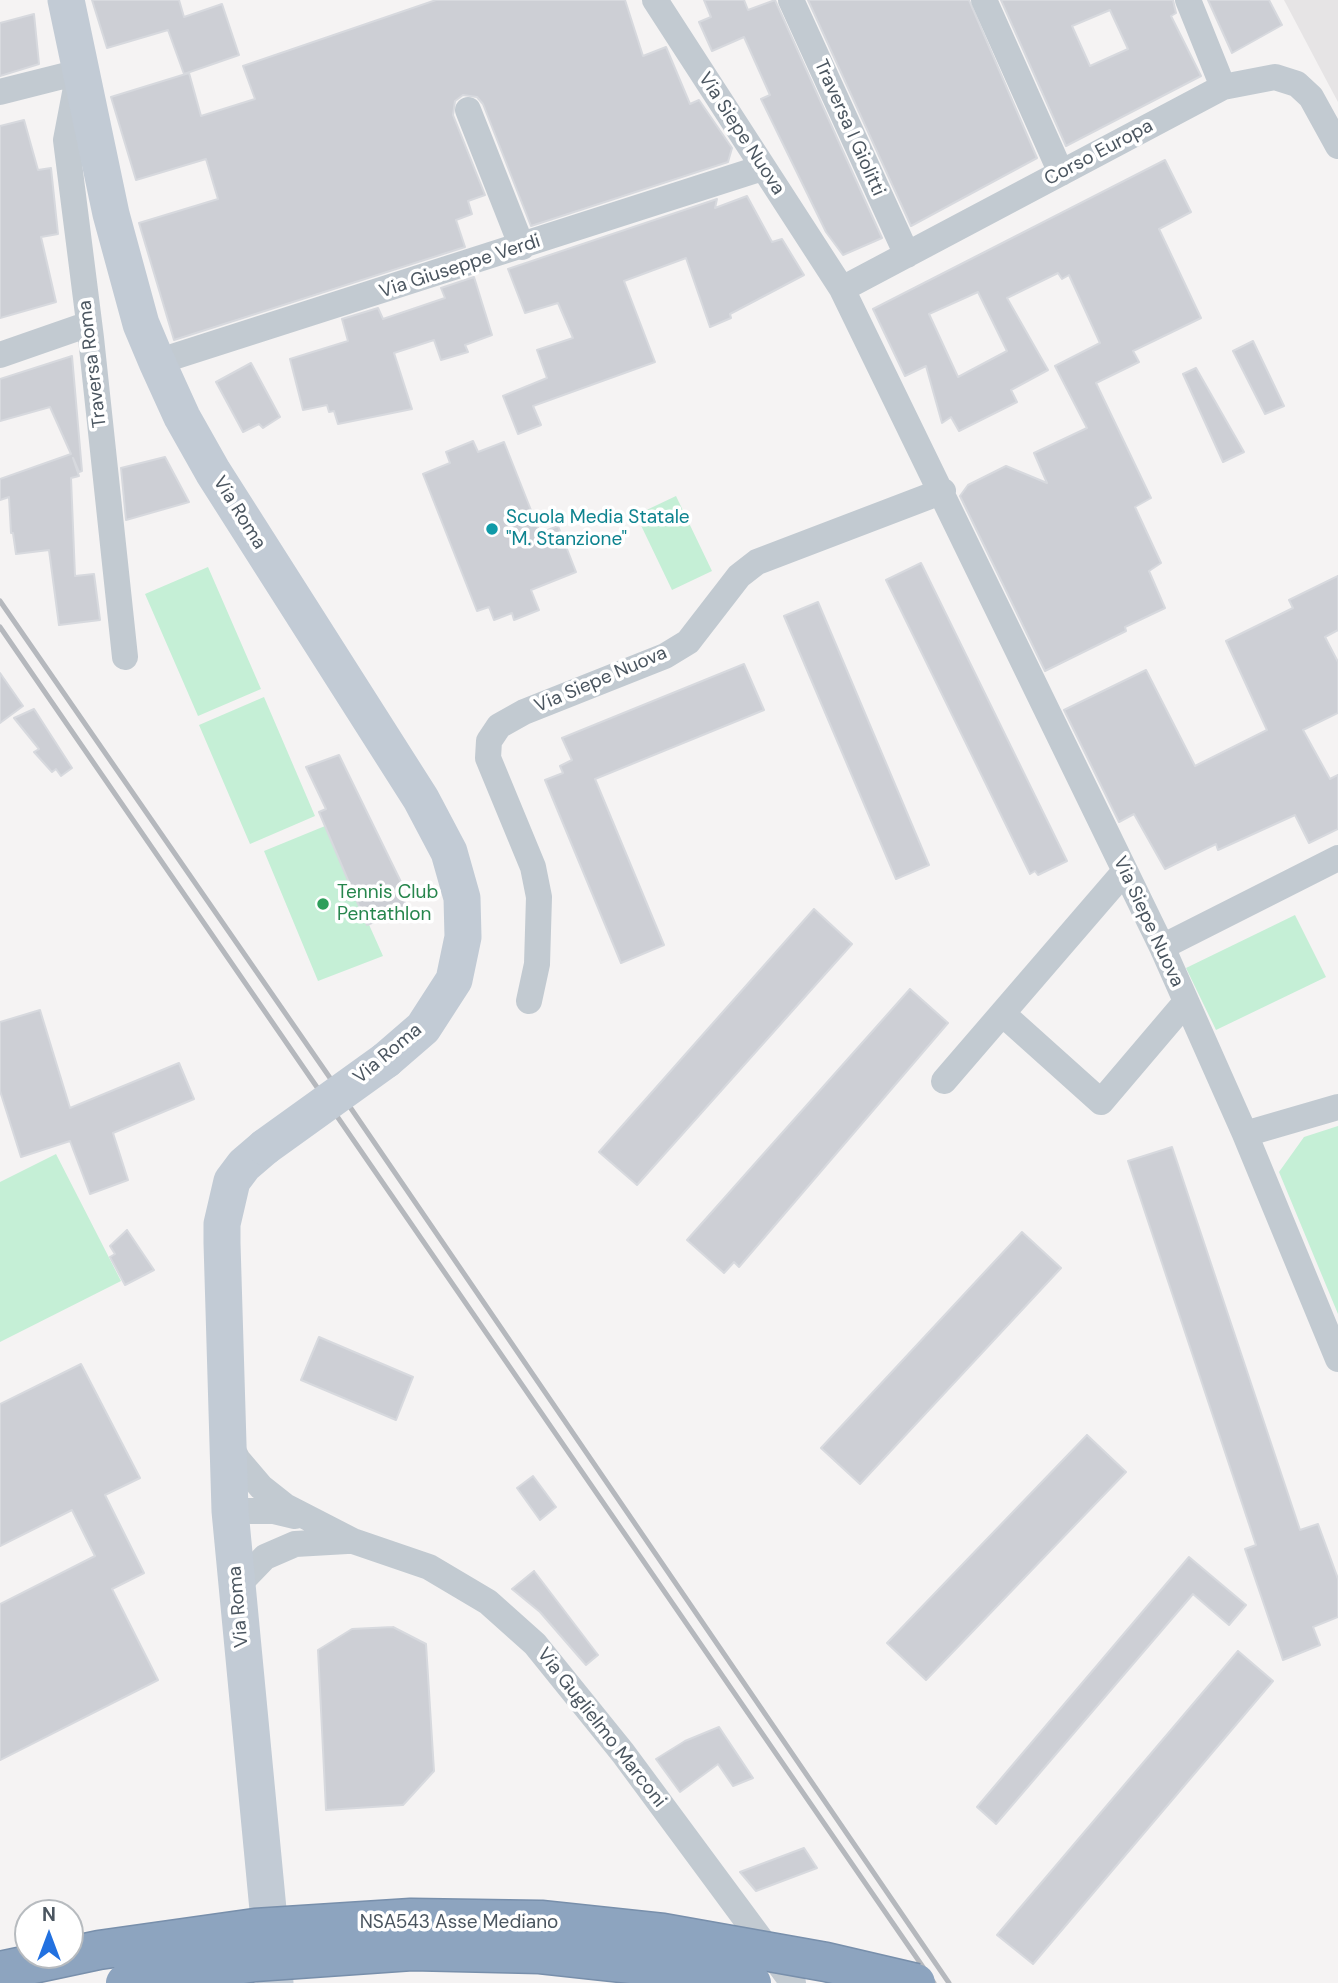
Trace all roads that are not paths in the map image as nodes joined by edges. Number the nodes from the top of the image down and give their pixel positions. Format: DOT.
graph roads {
  1 [pos="65,0"];
  2 [pos="791,0"];
  3 [pos="984,0"];
  4 [pos="1188,0"];
  5 [pos="658,1"];
  6 [pos="79,72"];
  7 [pos="1223,87"];
  8 [pos="0,92"];
  9 [pos="468,110"];
  10 [pos="1338,146"];
  11 [pos="762,168"];
  12 [pos="1061,173"];
  13 [pos="522,247"];
  14 [pos="907,255"];
  15 [pos="842,289"];
  16 [pos="89,324"];
  17 [pos="0,355"];
  18 [pos="157,362"];
  19 [pos="943,491"];
  20 [pos="125,657"];
  21 [pos="1338,859"];
  22 [pos="1125,871"];
  23 [pos="1162,947"];
  24 [pos="529,1001"];
  25 [pos="1186,1002"];
  26 [pos="1004,1015"];
  27 [pos="944,1081"];
  28 [pos="1338,1107"];
  29 [pos="1245,1134"];
  30 [pos="1338,1359"];
  31 [pos="228,1441"];
  32 [pos="230,1511"];
  33 [pos="307,1520"];
  34 [pos="352,1541"];
  35 [pos="237,1586"];
  36 [pos="0,1971"];
  37 [pos="267,1982"];
  38 [pos="125,1983"];
  39 [pos="752,1983"];
  40 [pos="793,1983"];
  41 [pos="916,1983"];
  1 -- 6 [label="street, Via Roma"];
  2 -- 14 [label="street, Traversa I Giolitti"];
  3 -- 12 [label="street"];
  4 -- 7 [label="street"];
  5 -- 11 [label="street, Via Siepe Nuova"];
  6 -- 8 [label="street"];
  6 -- 16 [label="street, Traversa Roma"];
  6 -- 18 [label="street, Via Roma"];
  7 -- 10 [label="street, Corso Europa"];
  7 -- 12 [label="street, Corso Europa"];
  9 -- 13 [label="street"];
  11 -- 13 [label="street, Via Giuseppe Verdi"];
  11 -- 15 [label="street, Via Siepe Nuova"];
  12 -- 14 [label="street, Corso Europa"];
  13 -- 18 [label="street, Via Giuseppe Verdi"];
  14 -- 15 [label="street, Corso Europa"];
  15 -- 19 [label="street, Via Siepe Nuova"];
  16 -- 17 [label="street"];
  16 -- 20 [label="street, Traversa Roma"];
  18 -- 31 [label="street, Via Roma, bridge"];
  19 -- 22 [label="street, Via Siepe Nuova"];
  19 -- 24 [label="street, Via Siepe Nuova"];
  21 -- 23 [label="street"];
  22 -- 23 [label="street, Via Siepe Nuova"];
  22 -- 26 [label="street"];
  23 -- 25 [label="street, Via Siepe Nuova"];
  25 -- 26 [label="street"];
  25 -- 29 [label="street, Via Siepe Nuova"];
  26 -- 27 [label="street"];
  28 -- 29 [label="street"];
  29 -- 30 [label="street, Via Siepe Nuova"];
  31 -- 32 [label="street, Via Roma"];
  31 -- 33 [label="street, Via Guglielmo Marconi"];
  32 -- 33 [label="street, Via Guglielmo Marconi"];
  32 -- 35 [label="street, Via Roma"];
  33 -- 34 [label="street, Via Guglielmo Marconi"];
  34 -- 35 [label="street, Via Guglielmo Marconi"];
  34 -- 40 [label="street, Via Guglielmo Marconi"];
  35 -- 37 [label="street, Via Roma"];
  36 -- 41 [label="highway, NSA543 Asse Mediano, bridge"];
  38 -- 39 [label="highway, NSA543 Asse Mediano, bridge"];
}
